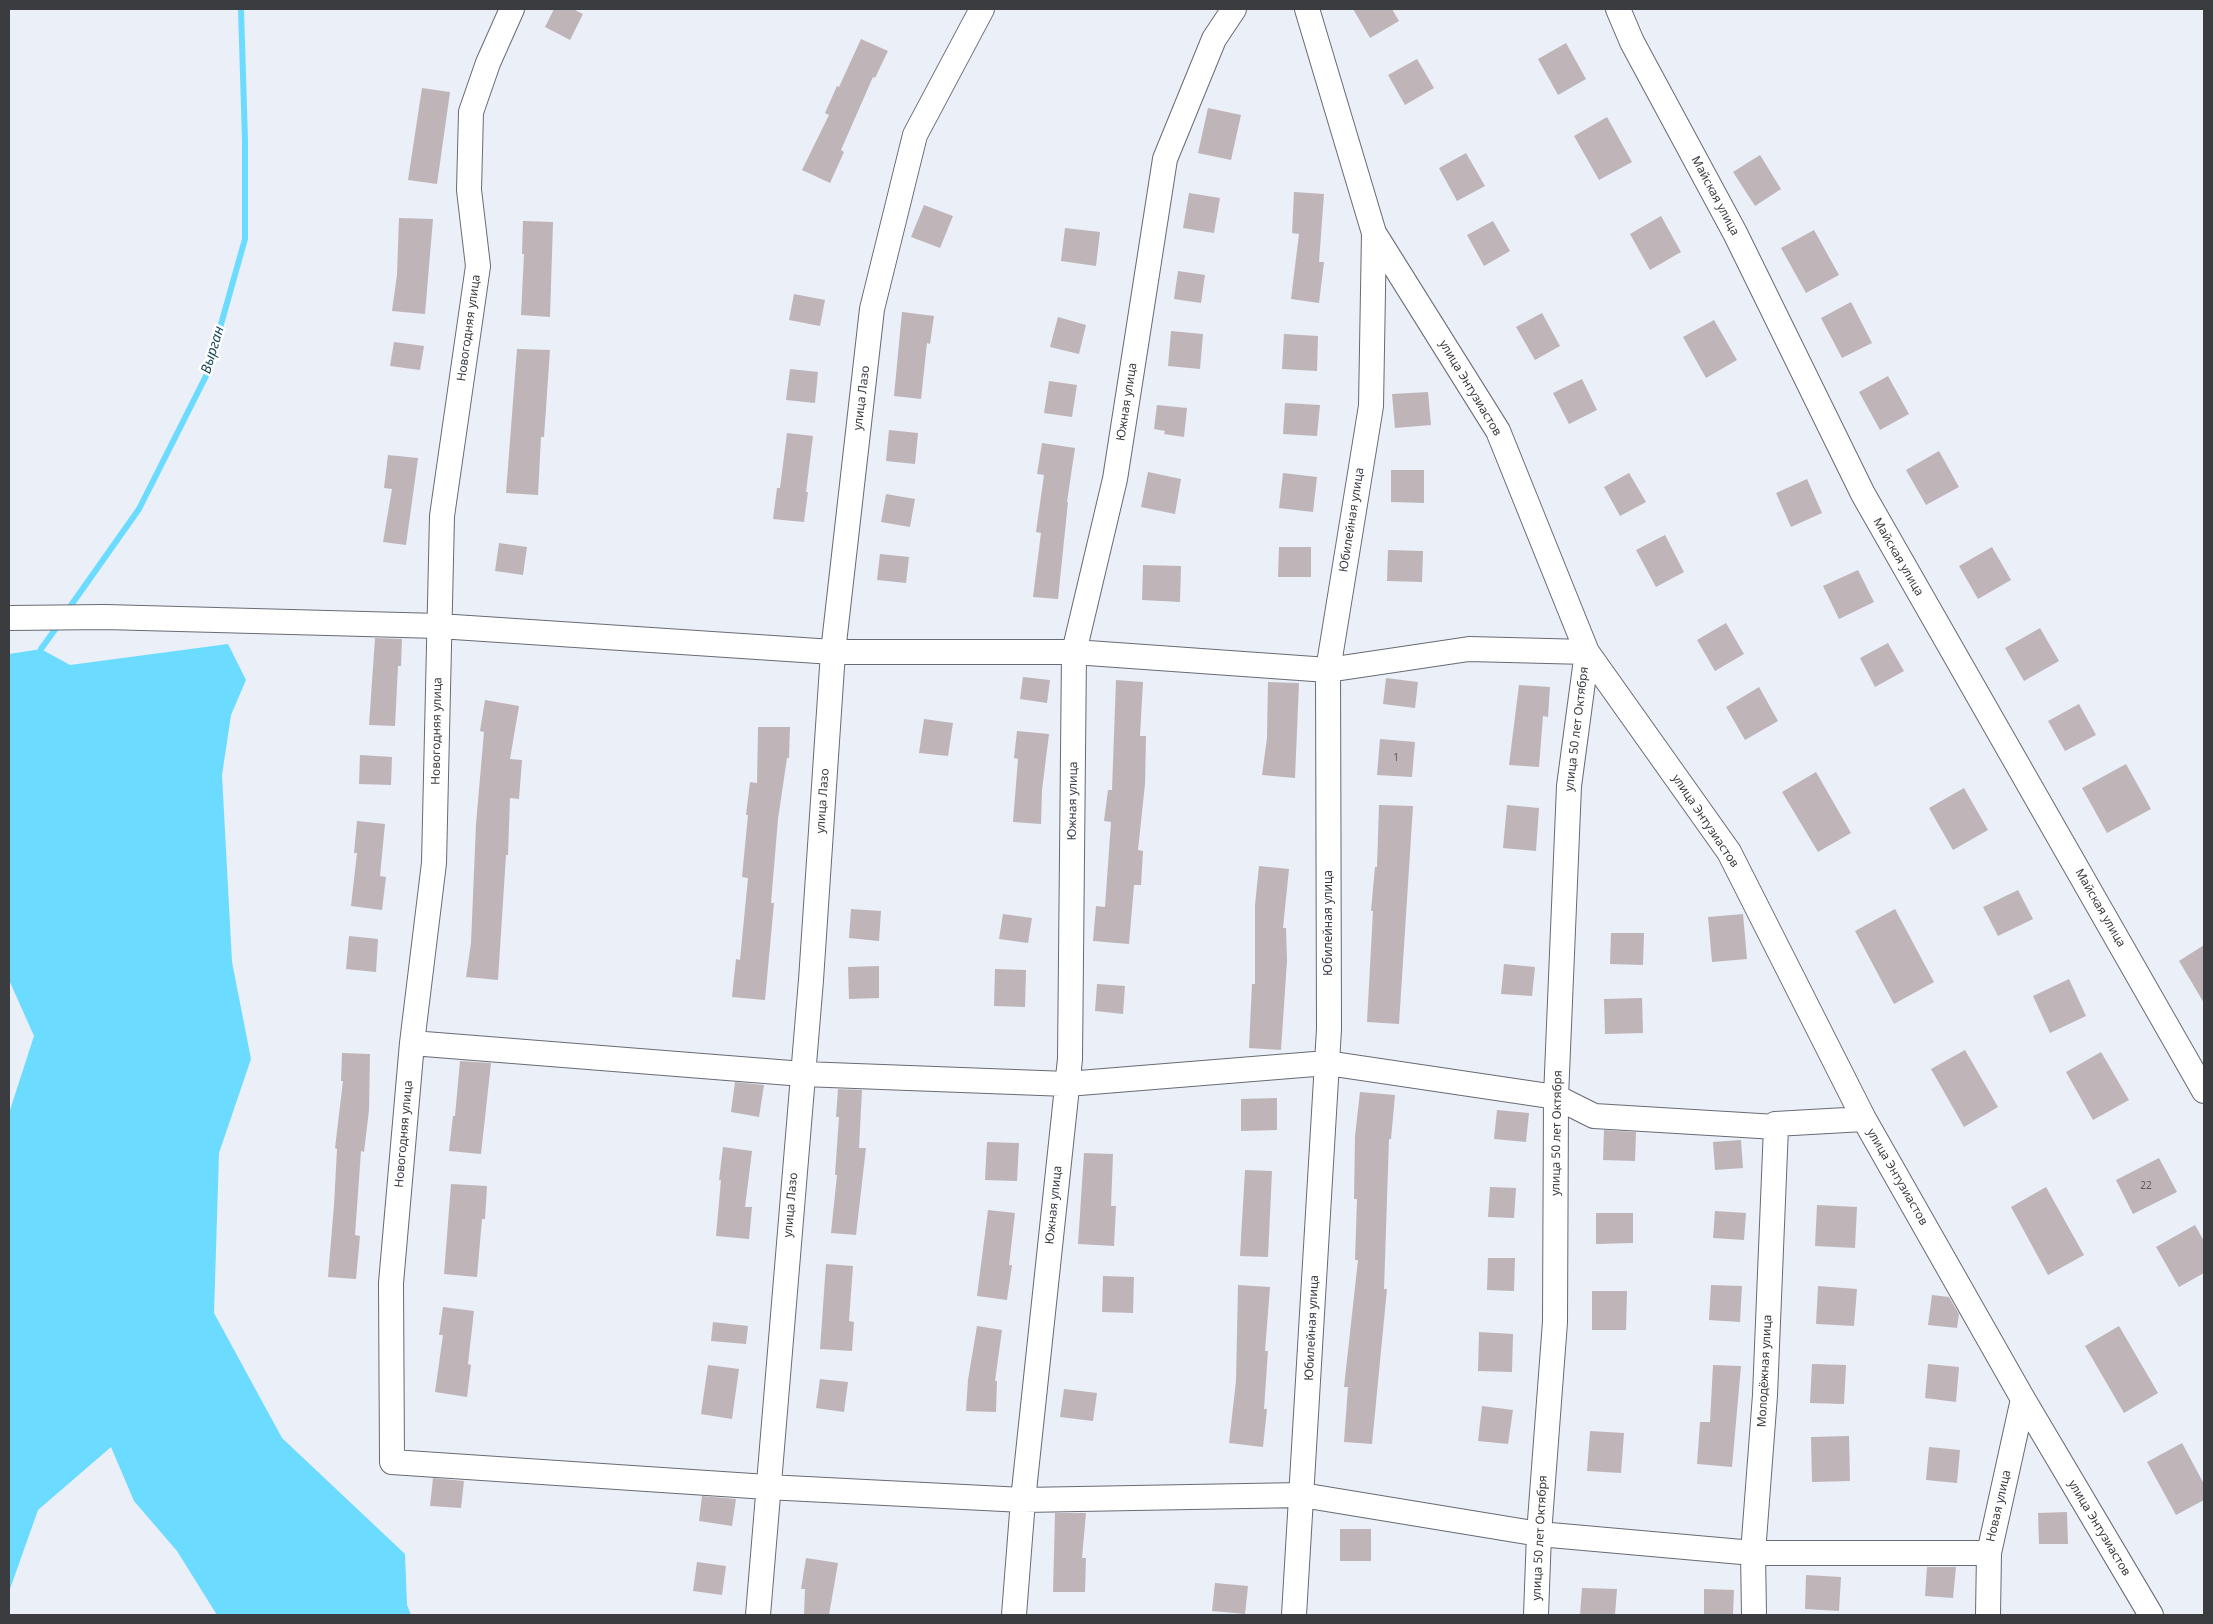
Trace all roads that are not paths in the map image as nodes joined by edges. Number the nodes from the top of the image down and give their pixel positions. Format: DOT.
graph roads {
  1 [pos="512,9"];
  2 [pos="982,9"];
  3 [pos="1234,9"];
  4 [pos="1307,9"];
  5 [pos="1618,9"];
  6 [pos="1374,233"];
  7 [pos="9,618"];
  8 [pos="439,626"];
  9 [pos="833,652"];
  10 [pos="1074,652"];
  11 [pos="1587,652"];
  12 [pos="1328,670"];
  13 [pos="412,1043"];
  14 [pos="1327,1063"];
  15 [pos="803,1074"];
  16 [pos="1068,1084"];
  17 [pos="2204,1091"];
  18 [pos="1556,1097"];
  19 [pos="1864,1119"];
  20 [pos="1776,1126"];
  21 [pos="2023,1399"];
  22 [pos="767,1487"];
  23 [pos="1302,1495"];
  24 [pos="1022,1500"];
  25 [pos="1539,1534"];
  26 [pos="1754,1553"];
  27 [pos="1989,1553"];
  28 [pos="758,1615"];
  29 [pos="1014,1615"];
  30 [pos="1294,1615"];
  31 [pos="1536,1615"];
  32 [pos="1754,1615"];
  33 [pos="1988,1615"];
  34 [pos="2151,1615"];
  1 -- 8 [label="street, Новогодняя улица"];
  2 -- 9 [label="street, улица Лазо"];
  3 -- 10 [label="street, Южная улица"];
  4 -- 6 [label="street, улица Энтузиастов"];
  5 -- 17 [label="street, Майская улица"];
  6 -- 11 [label="street, улица Энтузиастов"];
  6 -- 12 [label="street, Юбилейная улица"];
  7 -- 8 [label="street"];
  8 -- 9 [label="street"];
  8 -- 13 [label="street, Новогодняя улица"];
  9 -- 10 [label="street"];
  9 -- 15 [label="street, улица Лазо"];
  10 -- 12 [label="street"];
  10 -- 16 [label="street, Южная улица"];
  11 -- 12 [label="street"];
  11 -- 18 [label="street, улица 50 лет Октября"];
  11 -- 19 [label="street, улица Энтузиастов"];
  12 -- 14 [label="street, Юбилейная улица"];
  13 -- 15 [label="street"];
  13 -- 22 [label="street, Новогодняя улица"];
  14 -- 16 [label="street"];
  14 -- 18 [label="street"];
  14 -- 23 [label="street, Юбилейная улица"];
  15 -- 16 [label="street"];
  15 -- 22 [label="street, улица Лазо"];
  16 -- 24 [label="street, Южная улица"];
  18 -- 20 [label="street"];
  18 -- 25 [label="street, улица 50 лет Октября"];
  19 -- 20 [label="street"];
  19 -- 21 [label="street, улица Энтузиастов"];
  20 -- 26 [label="street, Молодёжная улица"];
  21 -- 27 [label="street, Новая улица"];
  21 -- 34 [label="street, улица Энтузиастов"];
  22 -- 24 [label="street"];
  22 -- 28 [label="street, улица Лазо"];
  23 -- 24 [label="street"];
  23 -- 25 [label="street"];
  23 -- 30 [label="street, Юбилейная улица"];
  24 -- 29 [label="street, Южная улица"];
  25 -- 26 [label="street"];
  25 -- 31 [label="street, улица 50 лет Октября"];
  26 -- 27 [label="street"];
  26 -- 32 [label="street, Молодёжная улица"];
  27 -- 33 [label="street, Новая улица"];
}
